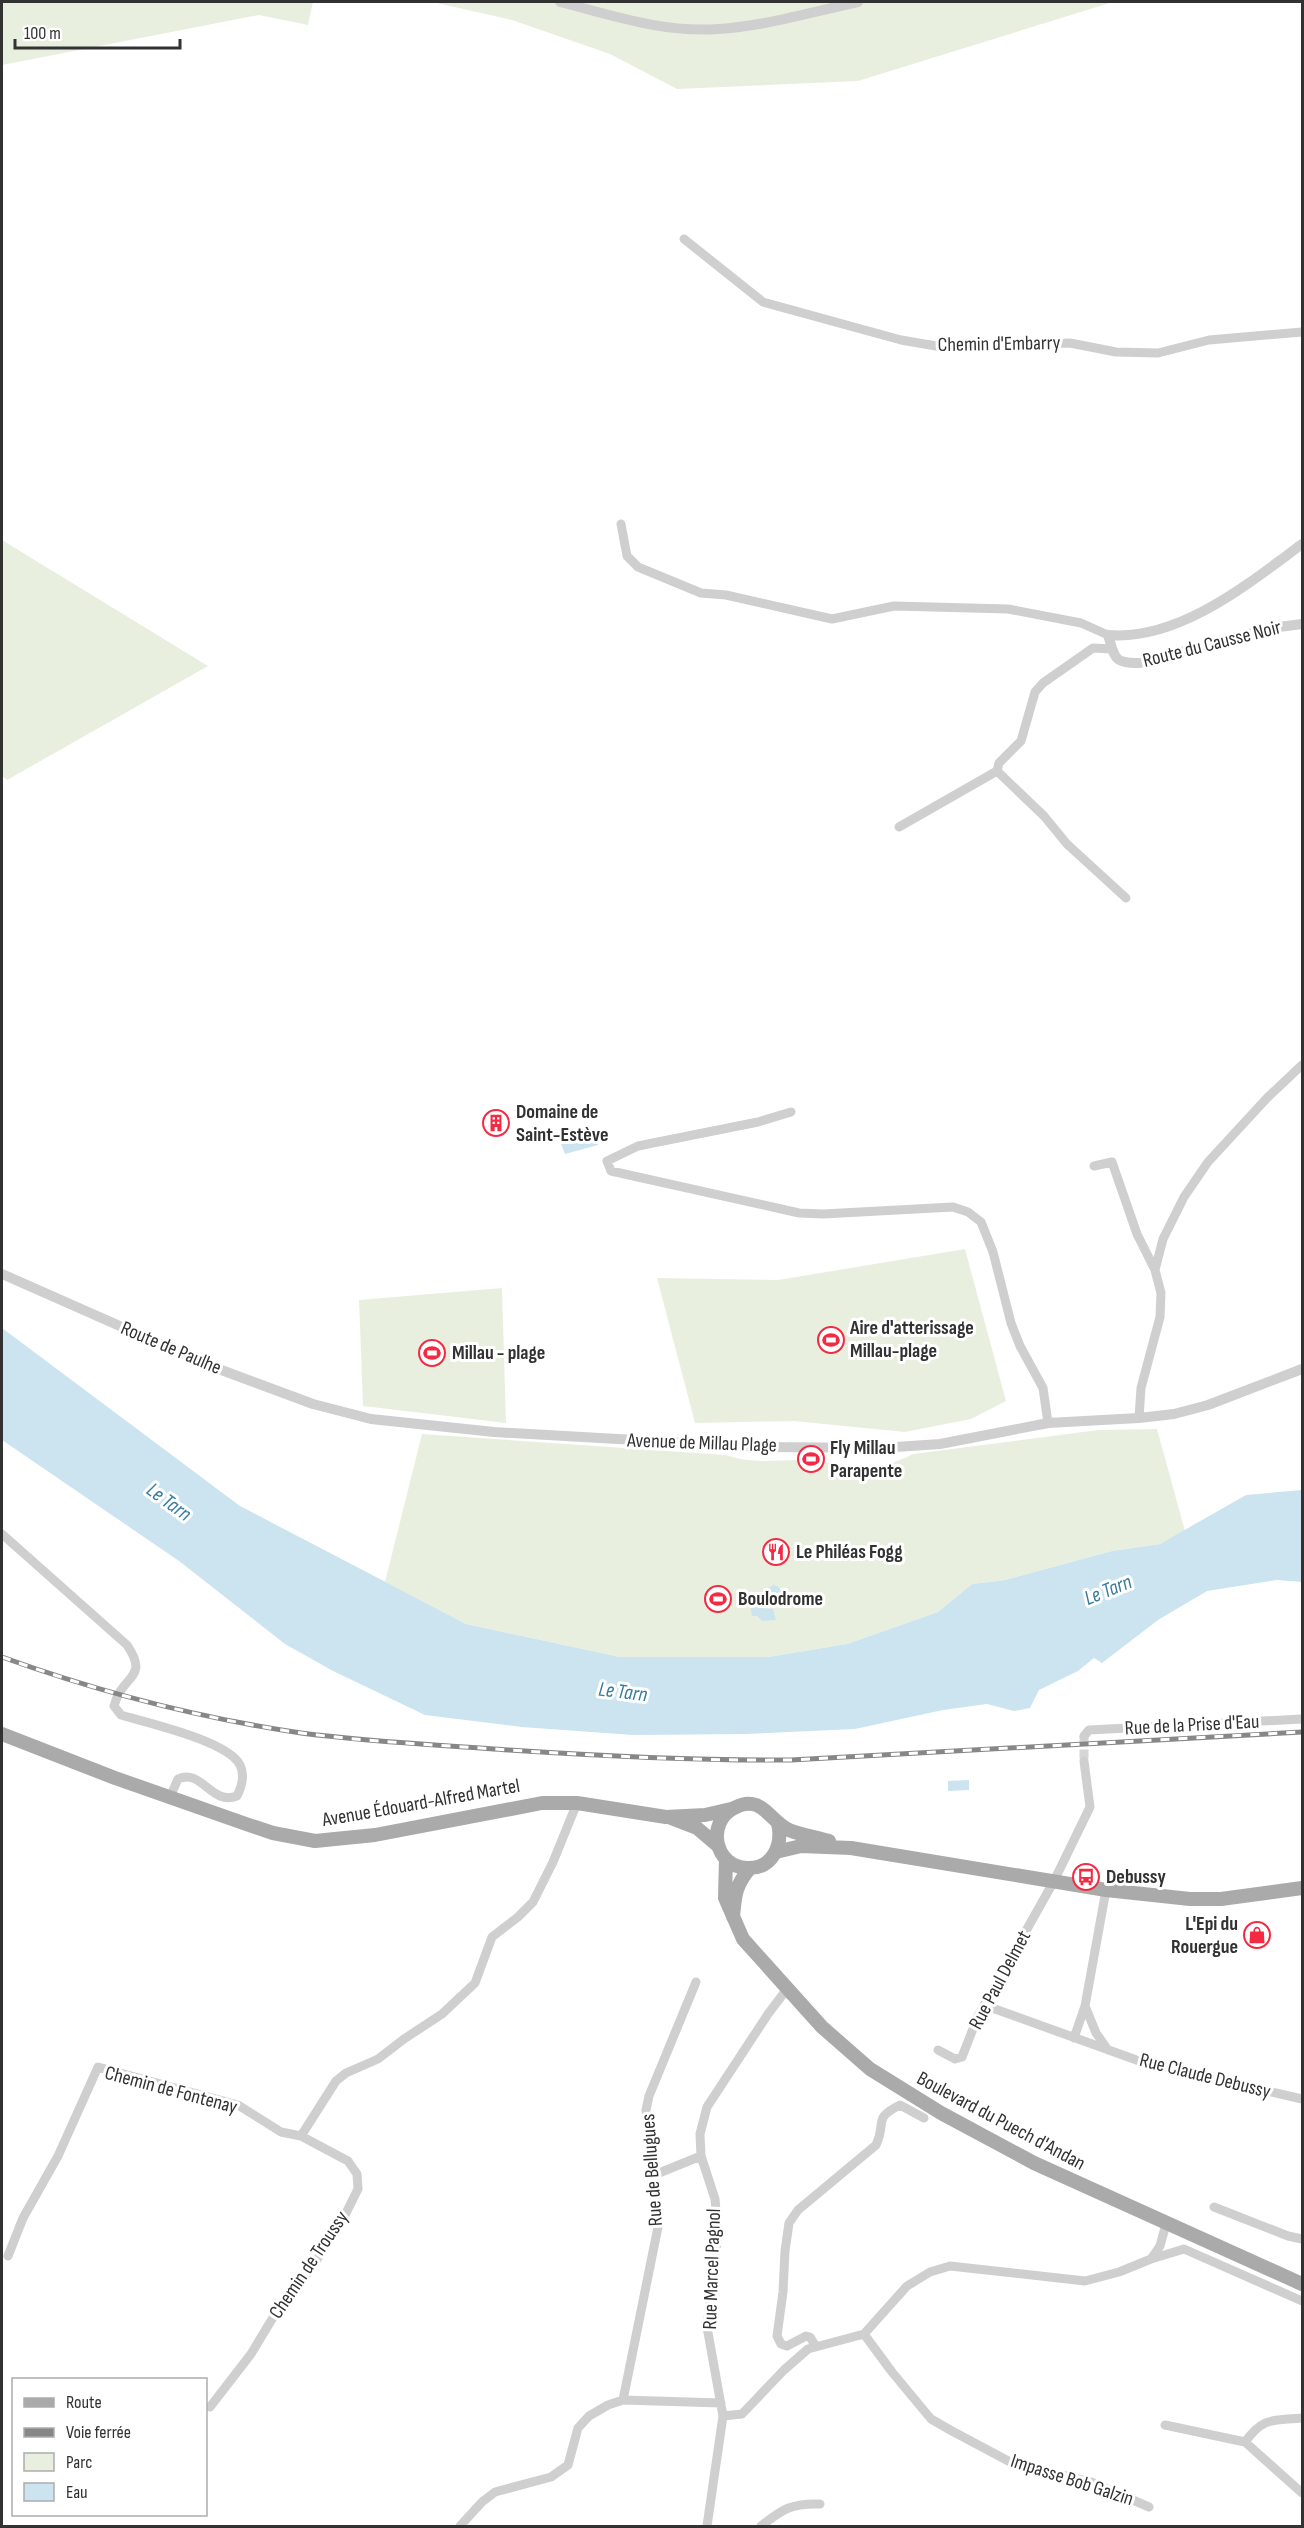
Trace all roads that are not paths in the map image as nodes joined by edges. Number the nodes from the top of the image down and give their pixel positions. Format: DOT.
graph roads {
  1 [pos="560,2"];
  2 [pos="858,2"];
  3 [pos="684,239"];
  4 [pos="1302,332"];
  5 [pos="621,524"];
  6 [pos="1302,544"];
  7 [pos="1302,624"];
  8 [pos="1108,635"];
  9 [pos="1112,649"];
  10 [pos="997,771"];
  11 [pos="899,827"];
  12 [pos="1126,898"];
  13 [pos="1302,1065"];
  14 [pos="791,1112"];
  15 [pos="1094,1166"];
  16 [pos="1155,1270"];
  17 [pos="2,1274"];
  18 [pos="1302,1369"];
  19 [pos="345,1413"];
  20 [pos="1139,1418"];
  21 [pos="1048,1423"];
  22 [pos="2,1534"];
  23 [pos="1302,1719"];
  24 [pos="2,1728"];
  25 [pos="2,1734"];
  26 [pos="1084,1736"];
  27 [pos="20,1739"];
  28 [pos="1084,1761"];
  29 [pos="170,1797"];
  30 [pos="577,1803"];
  31 [pos="731,1809"];
  32 [pos="666,1817"];
  33 [pos="778,1823"];
  34 [pos="717,1845"];
  35 [pos="851,1848"];
  36 [pos="776,1852"];
  37 [pos="726,1859"];
  38 [pos="750,1868"];
  39 [pos="1054,1881"];
  40 [pos="1302,1888"];
  41 [pos="1106,1890"];
  42 [pos="733,1919"];
  43 [pos="696,1982"];
  44 [pos="787,1989"];
  45 [pos="984,2005"];
  46 [pos="1084,2006"];
  47 [pos="1074,2038"];
  48 [pos="938,2050"];
  49 [pos="1108,2050"];
  50 [pos="1302,2099"];
  51 [pos="924,2118"];
  52 [pos="302,2136"];
  53 [pos="701,2156"];
  54 [pos="654,2175"];
  55 [pos="1214,2207"];
  56 [pos="1166,2224"];
  57 [pos="1302,2239"];
  58 [pos="8,2256"];
  59 [pos="1151,2259"];
  60 [pos="1302,2284"];
  61 [pos="1302,2301"];
  62 [pos="864,2334"];
  63 [pos="815,2345"];
  64 [pos="623,2400"];
  65 [pos="721,2403"];
  66 [pos="210,2407"];
  67 [pos="723,2416"];
  68 [pos="1302,2418"];
  69 [pos="1165,2426"];
  70 [pos="1245,2442"];
  71 [pos="1302,2493"];
  72 [pos="820,2504"];
  73 [pos="1149,2507"];
  74 [pos="460,2526"];
  75 [pos="707,2526"];
  76 [pos="761,2526"];
  1 -- 2 [label="street"];
  3 -- 4 [label="street, Chemin d'Embarry"];
  5 -- 8 [label="street"];
  6 -- 8 [label="street, Route du Causse Noir"];
  7 -- 9 [label="street, Route du Causse Noir"];
  8 -- 9 [label="street, Route du Causse Noir"];
  9 -- 10 [label="street"];
  10 -- 11 [label="street"];
  10 -- 12 [label="street"];
  13 -- 16 [label="street"];
  14 -- 21 [label="street"];
  15 -- 16 [label="street"];
  16 -- 20 [label="street"];
  17 -- 19 [label="street, Route de Paulhe"];
  18 -- 20 [label="street, Avenue de Millau Plage"];
  19 -- 21 [label="street, Avenue de Millau Plage"];
  20 -- 21 [label="street, Avenue de Millau Plage"];
  22 -- 29 [label="street"];
  23 -- 26 [label="street, Rue de la Prise d'Eau"];
  24 -- 27 [label="main road"];
  25 -- 27 [label="main road"];
  27 -- 29 [label="main road, Avenue Édouard-Alfred Martel"];
  28 -- 39 [label="street, Rue Paul Delmet"];
  29 -- 30 [label="main road, Avenue Édouard-Alfred Martel"];
  30 -- 32 [label="main road, Avenue Édouard-Alfred Martel"];
  30 -- 52 [label="street"];
  31 -- 32 [label="main road, Avenue Édouard-Alfred Martel"];
  31 -- 33 [label="main road"];
  31 -- 34 [label="main road"];
  32 -- 34 [label="main road, Avenue Édouard-Alfred Martel"];
  33 -- 35 [label="main road"];
  33 -- 36 [label="main road"];
  34 -- 37 [label="main road"];
  35 -- 36 [label="main road"];
  35 -- 39 [label="main road"];
  36 -- 38 [label="main road"];
  37 -- 38 [label="main road"];
  37 -- 42 [label="main road, Boulevard du Puech d'Andan"];
  38 -- 42 [label="main road"];
  39 -- 41 [label="main road"];
  39 -- 45 [label="street, Rue Paul Delmet"];
  40 -- 41 [label="main road"];
  41 -- 46 [label="street"];
  42 -- 44 [label="main road, Boulevard du Puech d'Andan"];
  43 -- 54 [label="street, Rue de Bellugues"];
  44 -- 53 [label="street, Rue Marcel Pagnol"];
  44 -- 56 [label="main road, Boulevard du Puech d'Andan"];
  45 -- 47 [label="street, Rue Claude Debussy"];
  45 -- 48 [label="street, Rue Paul Delmet"];
  46 -- 47 [label="street"];
  46 -- 49 [label="street"];
  47 -- 49 [label="street, Rue Claude Debussy"];
  49 -- 50 [label="street, Rue Claude Debussy"];
  51 -- 63 [label="street"];
  52 -- 58 [label="street, Chemin de Fontenay"];
  52 -- 66 [label="street, Chemin de Troussy"];
  53 -- 54 [label="street"];
  53 -- 65 [label="street, Rue Marcel Pagnol"];
  54 -- 64 [label="street, Rue de Bellugues"];
  55 -- 57 [label="street"];
  56 -- 59 [label="street"];
  56 -- 60 [label="main road, Boulevard du Puech d'Andan"];
  59 -- 61 [label="street"];
  59 -- 62 [label="street"];
  62 -- 63 [label="street"];
  62 -- 73 [label="street, Impasse Bob Galzin"];
  63 -- 67 [label="street"];
  64 -- 65 [label="street"];
  64 -- 74 [label="street"];
  65 -- 67 [label="street, Rue Marcel Pagnol"];
  67 -- 75 [label="street, Rue Marcel Pagnol"];
  68 -- 70 [label="street"];
  69 -- 70 [label="street"];
  70 -- 71 [label="street"];
  72 -- 76 [label="street"];
}
